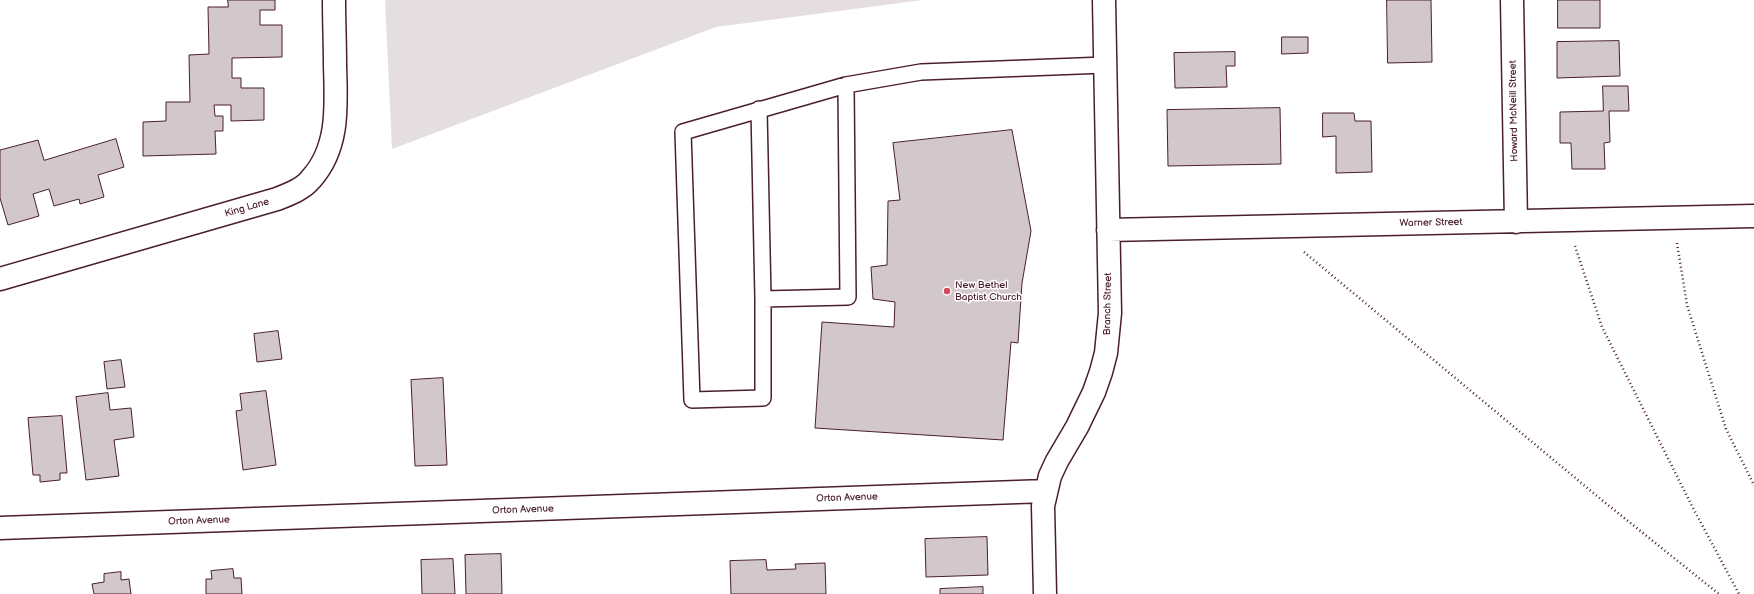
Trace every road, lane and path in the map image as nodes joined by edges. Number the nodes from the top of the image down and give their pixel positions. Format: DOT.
graph roads {
  1 [pos="334,0"];
  2 [pos="1104,0"];
  3 [pos="1512,0"];
  4 [pos="1105,65"];
  5 [pos="846,85"];
  6 [pos="759,109"];
  7 [pos="1754,216"];
  8 [pos="1676,218"];
  9 [pos="1572,220"];
  10 [pos="1516,222"];
  11 [pos="1293,226"];
  12 [pos="1108,230"];
  13 [pos="0,278"];
  14 [pos="763,299"];
  15 [pos="1754,485"];
  16 [pos="1046,491"];
  17 [pos="0,528"];
  18 [pos="1045,594"];
  19 [pos="1719,594"];
  20 [pos="1739,594"];
  1 -- 13 [label="street, King Lane"];
  2 -- 4 [label="street, Branch Street"];
  3 -- 10 [label="street, Howard McNeill Street"];
  4 -- 5 [label="lane"];
  4 -- 12 [label="street, Branch Street"];
  5 -- 6 [label="lane"];
  5 -- 14 [label="lane"];
  6 -- 14 [label="lane"];
  6 -- 14 [label="lane"];
  7 -- 8 [label="street, Warner Street"];
  8 -- 9 [label="street, Warner Street"];
  8 -- 15 [label="path"];
  9 -- 10 [label="street, Warner Street"];
  9 -- 20 [label="path"];
  10 -- 11 [label="street, Warner Street"];
  11 -- 12 [label="street, Warner Street"];
  11 -- 19 [label="path"];
  12 -- 16 [label="street, Branch Street"];
  16 -- 17 [label="street, Orton Avenue"];
  16 -- 18 [label="street, Branch Street"];
}
